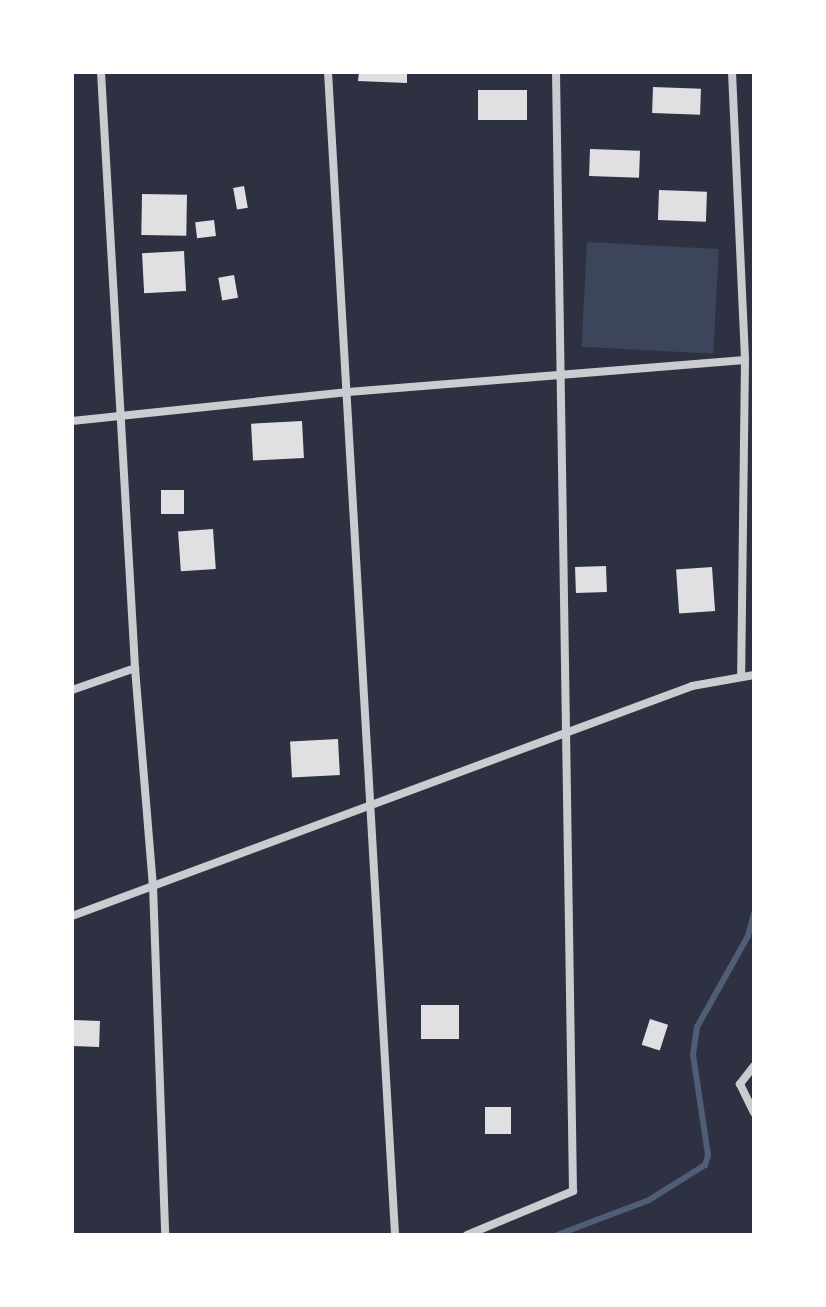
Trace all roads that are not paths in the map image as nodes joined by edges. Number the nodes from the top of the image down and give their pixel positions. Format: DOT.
graph roads {
  1 [pos="101,72"];
  2 [pos="328,72"];
  3 [pos="556,72"];
  4 [pos="732,72"];
  5 [pos="745,360"];
  6 [pos="560,376"];
  7 [pos="348,392"];
  8 [pos="120,416"];
  9 [pos="72,421"];
  10 [pos="135,668"];
  11 [pos="741,675"];
  12 [pos="754,675"];
  13 [pos="72,690"];
  14 [pos="568,731"];
  15 [pos="369,805"];
  16 [pos="153,885"];
  17 [pos="72,916"];
  18 [pos="754,1066"];
  19 [pos="754,1113"];
  20 [pos="165,1234"];
  21 [pos="395,1235"];
  22 [pos="467,1235"];
  1 -- 8 [label="street"];
  2 -- 7 [label="street"];
  3 -- 6 [label="street"];
  4 -- 5 [label="street"];
  5 -- 6 [label="street"];
  5 -- 11 [label="street"];
  6 -- 7 [label="street"];
  6 -- 14 [label="street"];
  7 -- 8 [label="street"];
  7 -- 15 [label="street"];
  8 -- 9 [label="street"];
  8 -- 10 [label="street"];
  10 -- 13 [label="street"];
  10 -- 16 [label="street"];
  11 -- 12 [label="street"];
  11 -- 14 [label="street"];
  14 -- 15 [label="street"];
  14 -- 22 [label="street"];
  15 -- 16 [label="street"];
  15 -- 21 [label="street"];
  16 -- 17 [label="street"];
  16 -- 20 [label="street"];
  18 -- 19 [label="street"];
}
